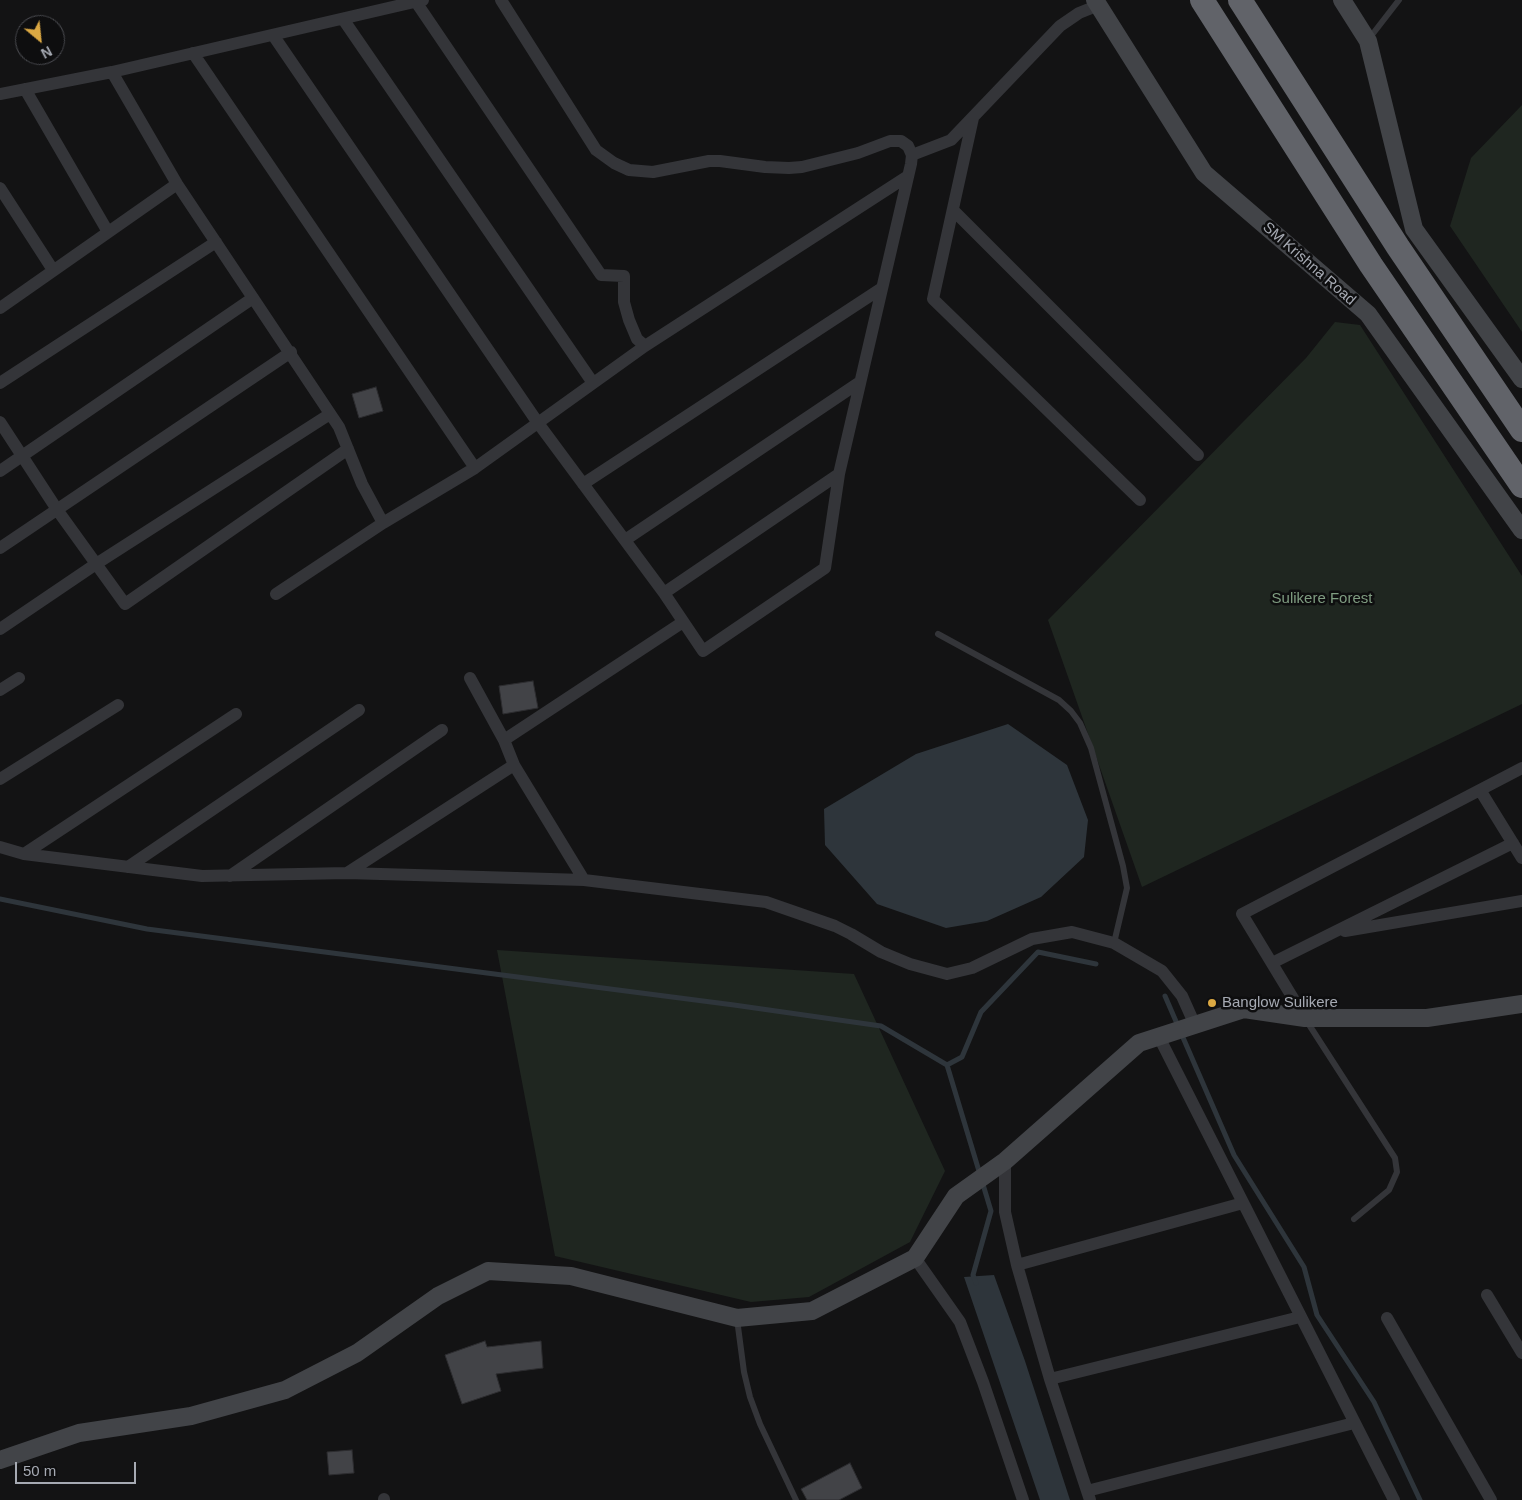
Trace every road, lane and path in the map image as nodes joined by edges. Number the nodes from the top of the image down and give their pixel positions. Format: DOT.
graph roads {
  1 [pos="502,0"];
  2 [pos="1202,0"];
  3 [pos="1240,0"];
  4 [pos="1342,0"];
  5 [pos="1399,0"];
  6 [pos="420,1"];
  7 [pos="1097,3"];
  8 [pos="343,19"];
  9 [pos="273,35"];
  10 [pos="1368,41"];
  11 [pos="193,54"];
  12 [pos="112,72"];
  13 [pos="25,89"];
  14 [pos="0,94"];
  15 [pos="973,118"];
  16 [pos="912,155"];
  17 [pos="908,176"];
  18 [pos="178,184"];
  19 [pos="0,188"];
  20 [pos="953,210"];
  21 [pos="108,232"];
  22 [pos="216,242"];
  23 [pos="54,270"];
  24 [pos="882,288"];
  25 [pos="253,298"];
  26 [pos="1,305"];
  27 [pos="645,346"];
  28 [pos="291,352"];
  29 [pos="1522,379"];
  30 [pos="860,382"];
  31 [pos="0,384"];
  32 [pos="593,384"];
  33 [pos="330,414"];
  34 [pos="0,422"];
  35 [pos="538,423"];
  36 [pos="1522,430"];
  37 [pos="348,449"];
  38 [pos="1198,455"];
  39 [pos="22,457"];
  40 [pos="475,468"];
  41 [pos="0,471"];
  42 [pos="838,474"];
  43 [pos="584,484"];
  44 [pos="1522,486"];
  45 [pos="1140,500"];
  46 [pos="58,511"];
  47 [pos="383,523"];
  48 [pos="1522,530"];
  49 [pos="625,540"];
  50 [pos="0,548"];
  51 [pos="96,564"];
  52 [pos="664,593"];
  53 [pos="276,594"];
  54 [pos="683,622"];
  55 [pos="0,629"];
  56 [pos="938,634"];
  57 [pos="18,678"];
  58 [pos="470,678"];
  59 [pos="0,690"];
  60 [pos="118,705"];
  61 [pos="359,710"];
  62 [pos="236,714"];
  63 [pos="442,730"];
  64 [pos="504,740"];
  65 [pos="514,765"];
  66 [pos="1522,768"];
  67 [pos="0,779"];
  68 [pos="1480,790"];
  69 [pos="1513,843"];
  70 [pos="0,847"];
  71 [pos="24,854"];
  72 [pos="1522,858"];
  73 [pos="128,867"];
  74 [pos="347,873"];
  75 [pos="230,876"];
  76 [pos="584,880"];
  77 [pos="1522,901"];
  78 [pos="1330,934"];
  79 [pos="1114,943"];
  80 [pos="1272,963"];
  81 [pos="1522,1004"];
  82 [pos="1305,1018"];
  83 [pos="1195,1025"];
  84 [pos="1159,1037"];
  85 [pos="1004,1161"];
  86 [pos="1243,1203"];
  87 [pos="1354,1219"];
  88 [pos="915,1258"];
  89 [pos="1017,1265"];
  90 [pos="1487,1295"];
  91 [pos="1300,1317"];
  92 [pos="737,1318"];
  93 [pos="1387,1318"];
  94 [pos="1522,1353"];
  95 [pos="1050,1379"];
  96 [pos="1354,1423"];
  97 [pos="0,1460"];
  98 [pos="1089,1496"];
  99 [pos="796,1500"];
  100 [pos="1023,1500"];
  101 [pos="1394,1500"];
  102 [pos="1491,1500"];
  1 -- 16 [label="street"];
  2 -- 44 [label="highway"];
  3 -- 36 [label="highway"];
  4 -- 10 [label="main road"];
  5 -- 10 [label="lane"];
  6 -- 8 [label="street"];
  6 -- 27 [label="street"];
  7 -- 15 [label="street"];
  7 -- 48 [label="main road, SM Krishna Road"];
  8 -- 9 [label="street"];
  8 -- 32 [label="street"];
  9 -- 11 [label="street"];
  9 -- 35 [label="street"];
  10 -- 29 [label="main road"];
  11 -- 12 [label="street"];
  11 -- 40 [label="street"];
  12 -- 13 [label="street"];
  12 -- 18 [label="street"];
  13 -- 14 [label="street"];
  13 -- 21 [label="street"];
  15 -- 16 [label="street"];
  15 -- 20 [label="street"];
  16 -- 17 [label="street"];
  17 -- 24 [label="street"];
  17 -- 27 [label="street"];
  18 -- 21 [label="street"];
  18 -- 22 [label="street"];
  19 -- 23 [label="street"];
  20 -- 38 [label="street"];
  20 -- 45 [label="street"];
  21 -- 23 [label="street"];
  22 -- 25 [label="street"];
  22 -- 31 [label="street"];
  23 -- 26 [label="street"];
  24 -- 30 [label="street"];
  24 -- 43 [label="street"];
  25 -- 28 [label="street"];
  25 -- 39 [label="street"];
  27 -- 32 [label="street"];
  28 -- 33 [label="street"];
  28 -- 46 [label="street"];
  30 -- 42 [label="street"];
  30 -- 49 [label="street"];
  32 -- 35 [label="street"];
  33 -- 37 [label="street"];
  33 -- 51 [label="street"];
  34 -- 39 [label="street"];
  35 -- 40 [label="street"];
  35 -- 43 [label="street"];
  37 -- 47 [label="street"];
  37 -- 51 [label="street"];
  39 -- 41 [label="street"];
  39 -- 46 [label="street"];
  40 -- 47 [label="street"];
  42 -- 52 [label="street"];
  42 -- 54 [label="street"];
  43 -- 49 [label="street"];
  46 -- 50 [label="street"];
  46 -- 51 [label="street"];
  47 -- 53 [label="street"];
  49 -- 52 [label="street"];
  51 -- 55 [label="street"];
  52 -- 54 [label="street"];
  54 -- 64 [label="street"];
  56 -- 79 [label="lane"];
  57 -- 59 [label="street"];
  58 -- 64 [label="street"];
  60 -- 67 [label="street"];
  61 -- 73 [label="street"];
  62 -- 71 [label="street"];
  63 -- 75 [label="street"];
  64 -- 65 [label="street"];
  65 -- 74 [label="street"];
  65 -- 76 [label="street"];
  66 -- 68 [label="street"];
  68 -- 69 [label="street"];
  68 -- 80 [label="street"];
  69 -- 72 [label="street"];
  69 -- 78 [label="street"];
  70 -- 71 [label="street"];
  71 -- 73 [label="street"];
  73 -- 75 [label="street"];
  74 -- 75 [label="street"];
  74 -- 76 [label="street"];
  76 -- 79 [label="street"];
  77 -- 78 [label="street"];
  78 -- 80 [label="street"];
  79 -- 83 [label="street"];
  80 -- 82 [label="street"];
  81 -- 82 [label="main road"];
  82 -- 83 [label="main road"];
  82 -- 87 [label="lane"];
  83 -- 84 [label="main road"];
  84 -- 85 [label="main road"];
  84 -- 86 [label="street"];
  85 -- 88 [label="main road"];
  85 -- 89 [label="street"];
  86 -- 89 [label="street"];
  86 -- 91 [label="street"];
  88 -- 92 [label="main road"];
  88 -- 100 [label="street"];
  89 -- 95 [label="street"];
  90 -- 94 [label="street"];
  91 -- 95 [label="street"];
  91 -- 96 [label="street"];
  92 -- 97 [label="main road"];
  92 -- 99 [label="lane"];
  93 -- 102 [label="street"];
  95 -- 98 [label="street"];
  96 -- 98 [label="street"];
  96 -- 101 [label="street"];
}
